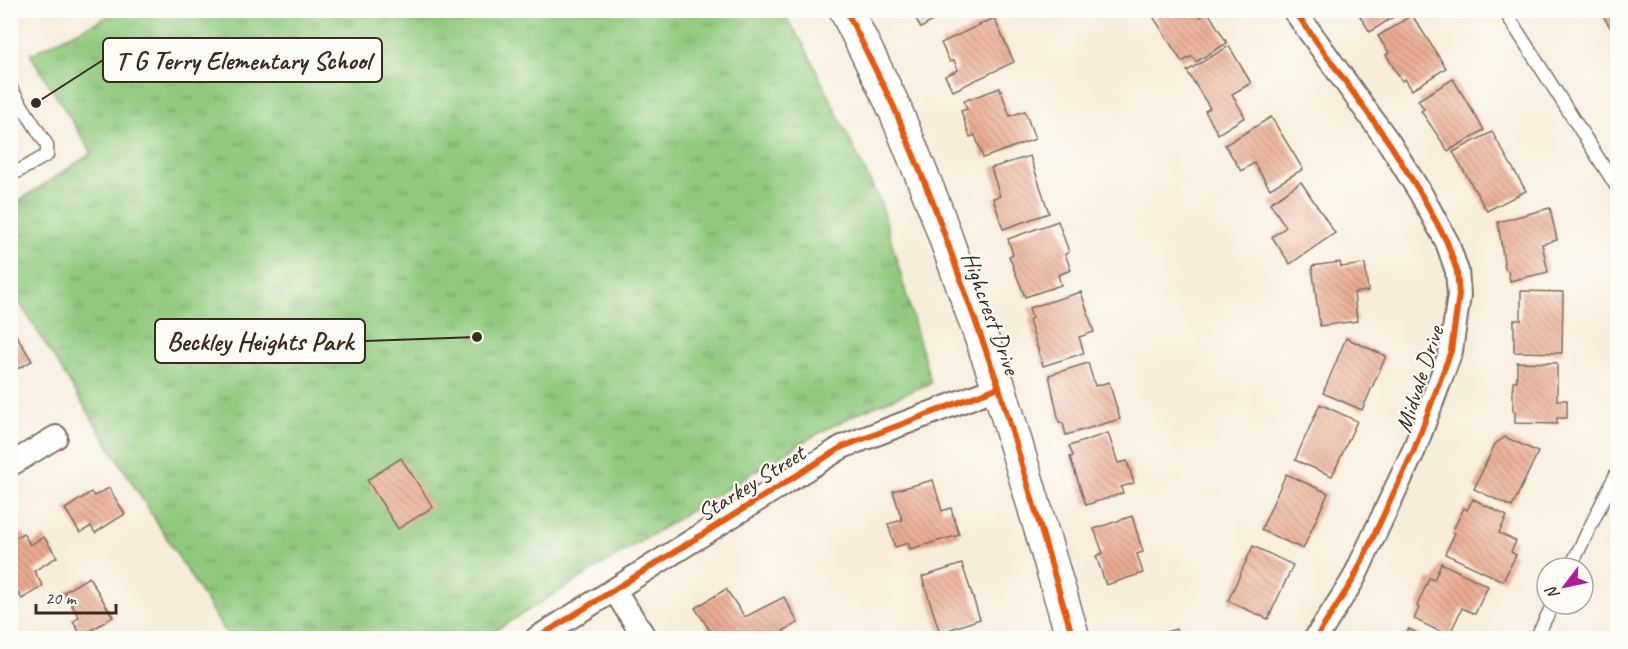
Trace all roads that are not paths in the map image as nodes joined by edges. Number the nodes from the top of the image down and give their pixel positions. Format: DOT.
graph roads {
  1 [pos="846,10"];
  2 [pos="1294,10"];
  3 [pos="1504,10"];
  4 [pos="10,87"];
  5 [pos="10,176"];
  6 [pos="1617,189"];
  7 [pos="999,387"];
  8 [pos="56,437"];
  9 [pos="10,465"];
  10 [pos="1617,470"];
  11 [pos="1576,556"];
  12 [pos="615,591"];
  13 [pos="1547,616"];
  14 [pos="537,639"];
  15 [pos="645,639"];
  16 [pos="1073,639"];
  17 [pos="1316,639"];
  18 [pos="1536,639"];
  1 -- 7 [label="street, Highcrest Drive"];
  2 -- 17 [label="street, Midvale Drive"];
  3 -- 6 [label="lane"];
  4 -- 5 [label="lane"];
  7 -- 12 [label="street, Starkey Street"];
  7 -- 16 [label="street, Highcrest Drive"];
  8 -- 9 [label="street"];
  10 -- 11 [label="lane"];
  12 -- 14 [label="street, Starkey Street"];
  12 -- 15 [label="street"];
  13 -- 18 [label="lane"];
}
